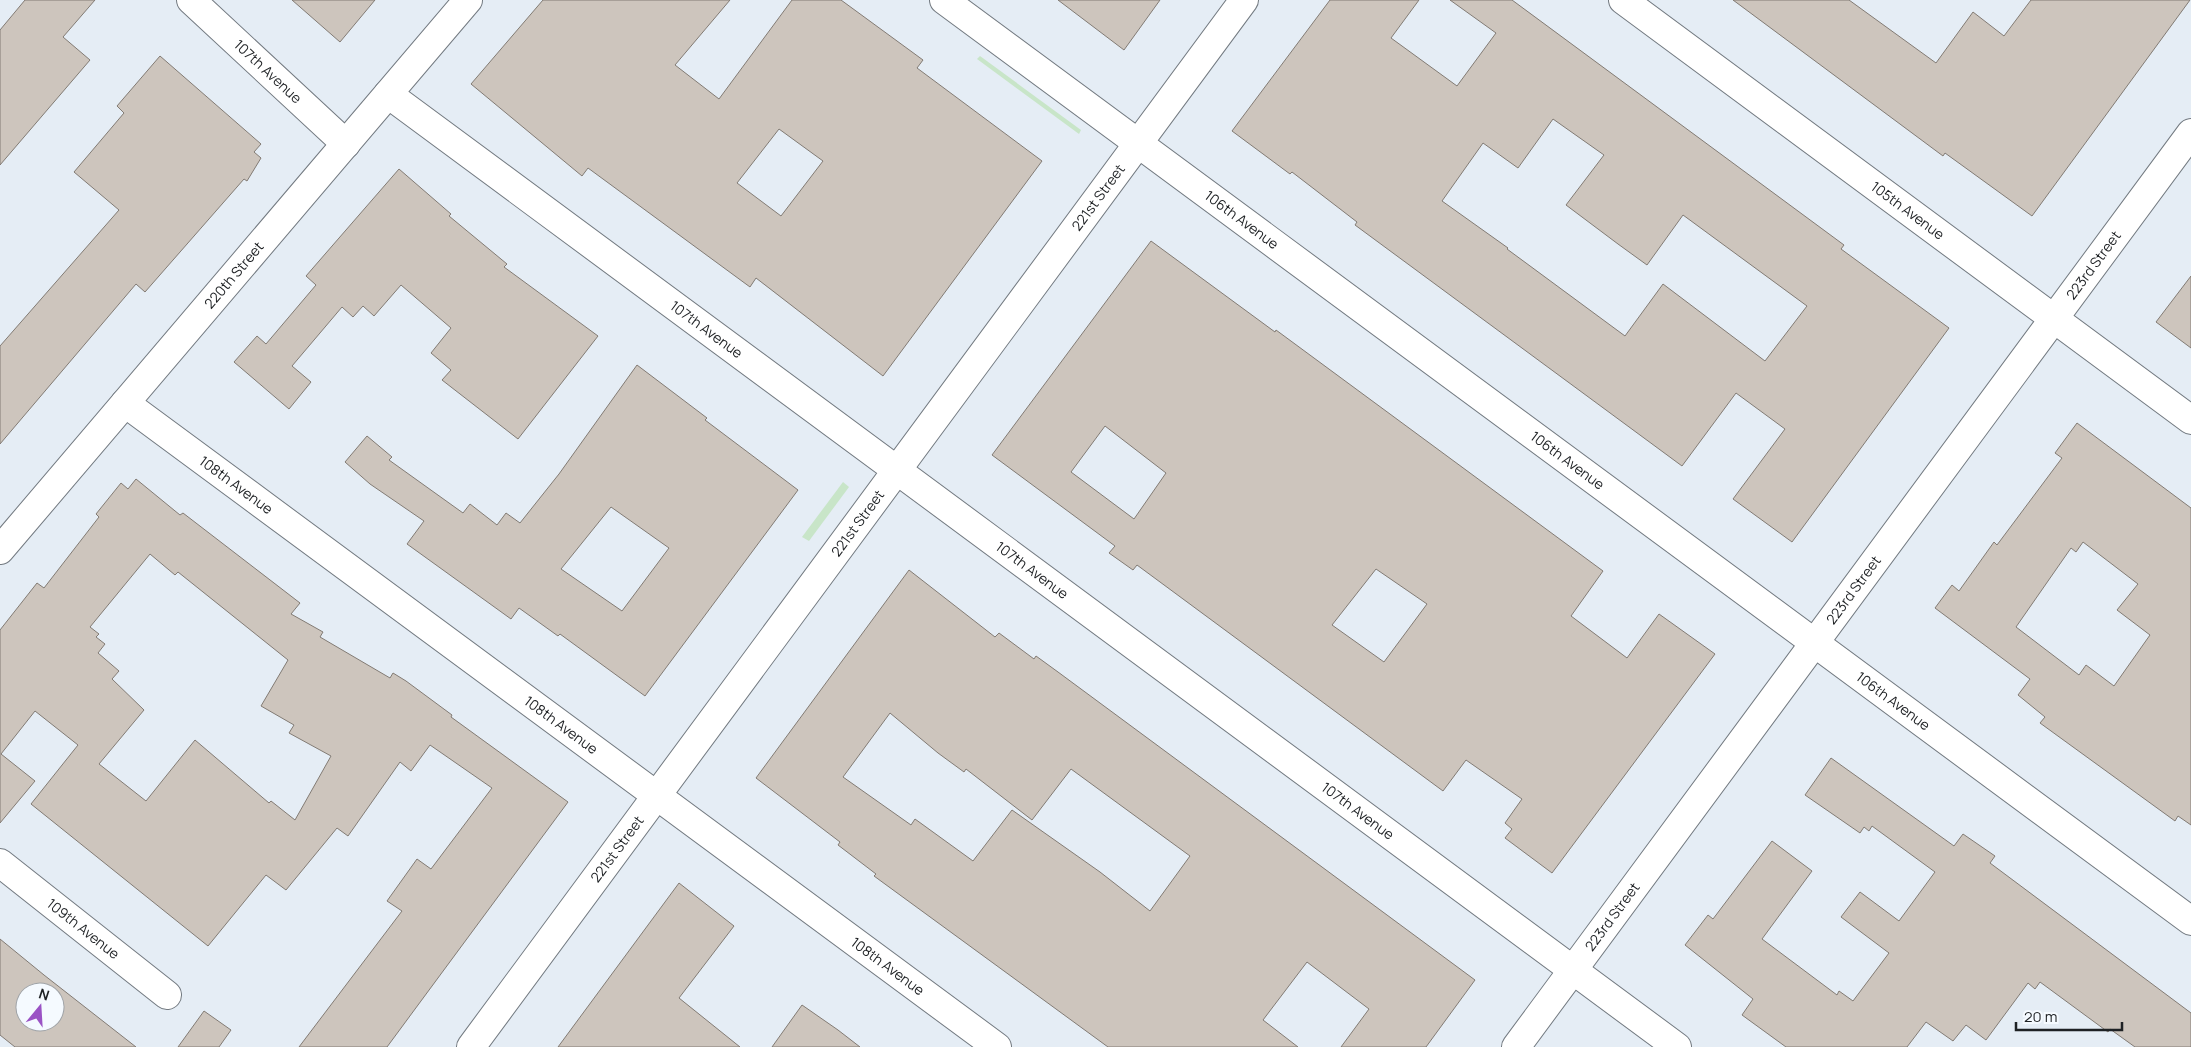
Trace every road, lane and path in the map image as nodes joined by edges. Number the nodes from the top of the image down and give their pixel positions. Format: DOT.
graph roads {
  1 [pos="190,0"];
  2 [pos="468,0"];
  3 [pos="944,0"];
  4 [pos="1244,0"];
  5 [pos="1623,0"];
  6 [pos="388,94"];
  7 [pos="2191,133"];
  8 [pos="346,144"];
  9 [pos="1138,144"];
  10 [pos="2054,319"];
  11 [pos="125,404"];
  12 [pos="2191,420"];
  13 [pos="899,471"];
  14 [pos="0,550"];
  15 [pos="1815,644"];
  16 [pos="656,795"];
  17 [pos="0,863"];
  18 [pos="2191,921"];
  19 [pos="1573,970"];
  20 [pos="167,996"];
  21 [pos="471,1047"];
  22 [pos="997,1047"];
  23 [pos="1516,1047"];
  24 [pos="1677,1047"];
  1 -- 8 [label="street, 107th Avenue"];
  2 -- 6 [label="street, 220th Street"];
  3 -- 9 [label="street, 106th Avenue"];
  4 -- 9 [label="street, 221st Street"];
  5 -- 10 [label="street, 105th Avenue"];
  6 -- 8 [label="street, 220th Street"];
  6 -- 13 [label="street, 107th Avenue"];
  7 -- 10 [label="street, 223rd Street"];
  8 -- 11 [label="street, 220th Street"];
  9 -- 13 [label="street, 221st Street"];
  9 -- 15 [label="street, 106th Avenue"];
  10 -- 12 [label="street, 105th Avenue"];
  10 -- 15 [label="street, 223rd Street"];
  11 -- 14 [label="street, 220th Street"];
  11 -- 16 [label="street, 108th Avenue"];
  13 -- 16 [label="street, 221st Street"];
  13 -- 19 [label="street, 107th Avenue"];
  15 -- 18 [label="street, 106th Avenue"];
  15 -- 19 [label="street, 223rd Street"];
  16 -- 21 [label="street, 221st Street"];
  16 -- 22 [label="street, 108th Avenue"];
  17 -- 20 [label="street, 109th Avenue"];
  19 -- 23 [label="street, 223rd Street"];
  19 -- 24 [label="street, 107th Avenue"];
}
